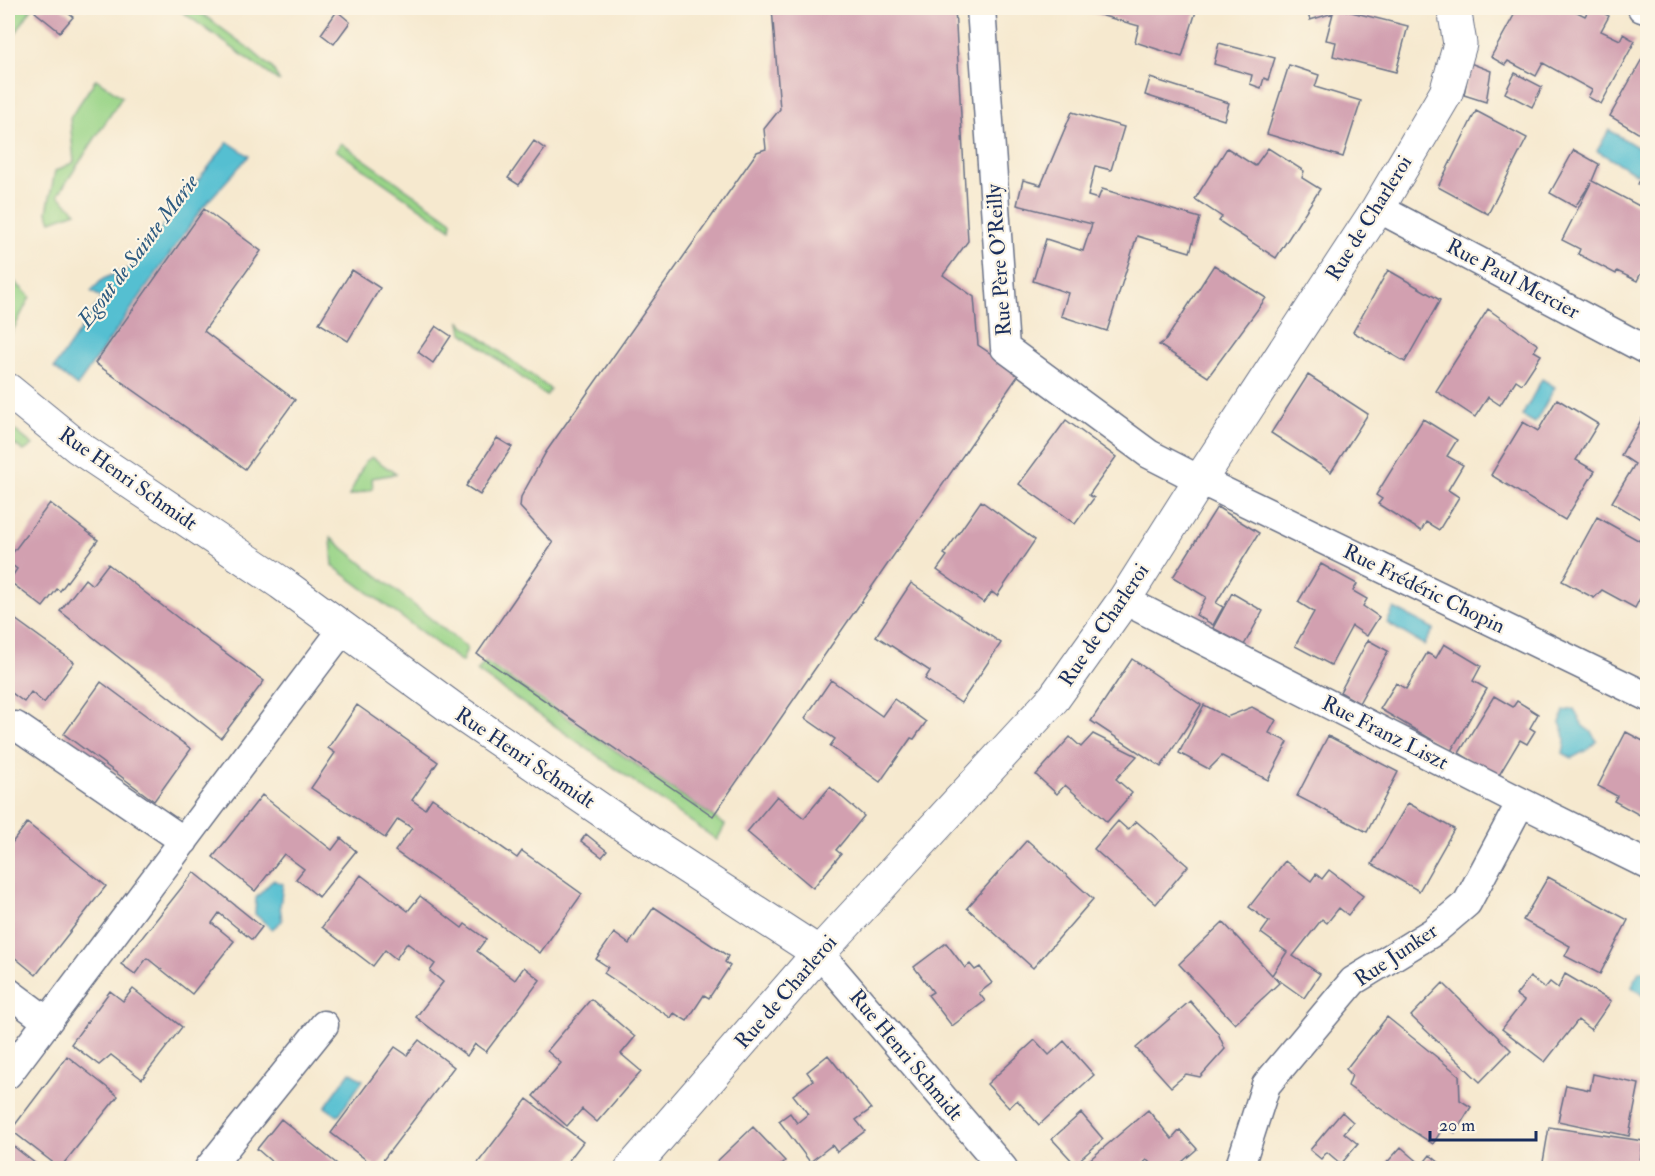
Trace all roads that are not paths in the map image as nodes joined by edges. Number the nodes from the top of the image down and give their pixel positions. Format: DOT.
graph roads {
  1 [pos="981,8"];
  2 [pos="1454,8"];
  3 [pos="1642,8"];
  4 [pos="1647,10"];
  5 [pos="1378,208"];
  6 [pos="1647,351"];
  7 [pos="8,390"];
  8 [pos="1200,480"];
  9 [pos="1124,600"];
  10 [pos="343,628"];
  11 [pos="1647,697"];
  12 [pos="16,726"];
  13 [pos="1521,802"];
  14 [pos="184,841"];
  15 [pos="1647,865"];
  16 [pos="819,953"];
  17 [pos="8,992"];
  18 [pos="47,1021"];
  19 [pos="324,1024"];
  20 [pos="8,1074"];
  21 [pos="209,1168"];
  22 [pos="632,1168"];
  23 [pos="1003,1168"];
  24 [pos="1238,1168"];
  1 -- 8 [label="street, Rue Père O'Reilly"];
  2 -- 5 [label="street, Rue de Charleroi"];
  3 -- 4 [label="street"];
  5 -- 6 [label="street, Rue Paul Mercier"];
  5 -- 8 [label="street, Rue de Charleroi"];
  7 -- 10 [label="street, Rue Henri Schmidt"];
  8 -- 9 [label="street, Rue de Charleroi"];
  8 -- 11 [label="street, Rue Frédéric Chopin"];
  9 -- 13 [label="street, Rue Franz Liszt"];
  9 -- 16 [label="street, Rue de Charleroi"];
  10 -- 14 [label="street"];
  10 -- 16 [label="street, Rue Henri Schmidt"];
  12 -- 14 [label="street"];
  13 -- 15 [label="street, Rue Franz Liszt"];
  13 -- 24 [label="street, Rue Junker"];
  14 -- 18 [label="street"];
  16 -- 22 [label="street, Rue de Charleroi"];
  16 -- 23 [label="street, Rue Henri Schmidt"];
  17 -- 18 [label="street"];
  18 -- 20 [label="street"];
  19 -- 21 [label="street"];
}
